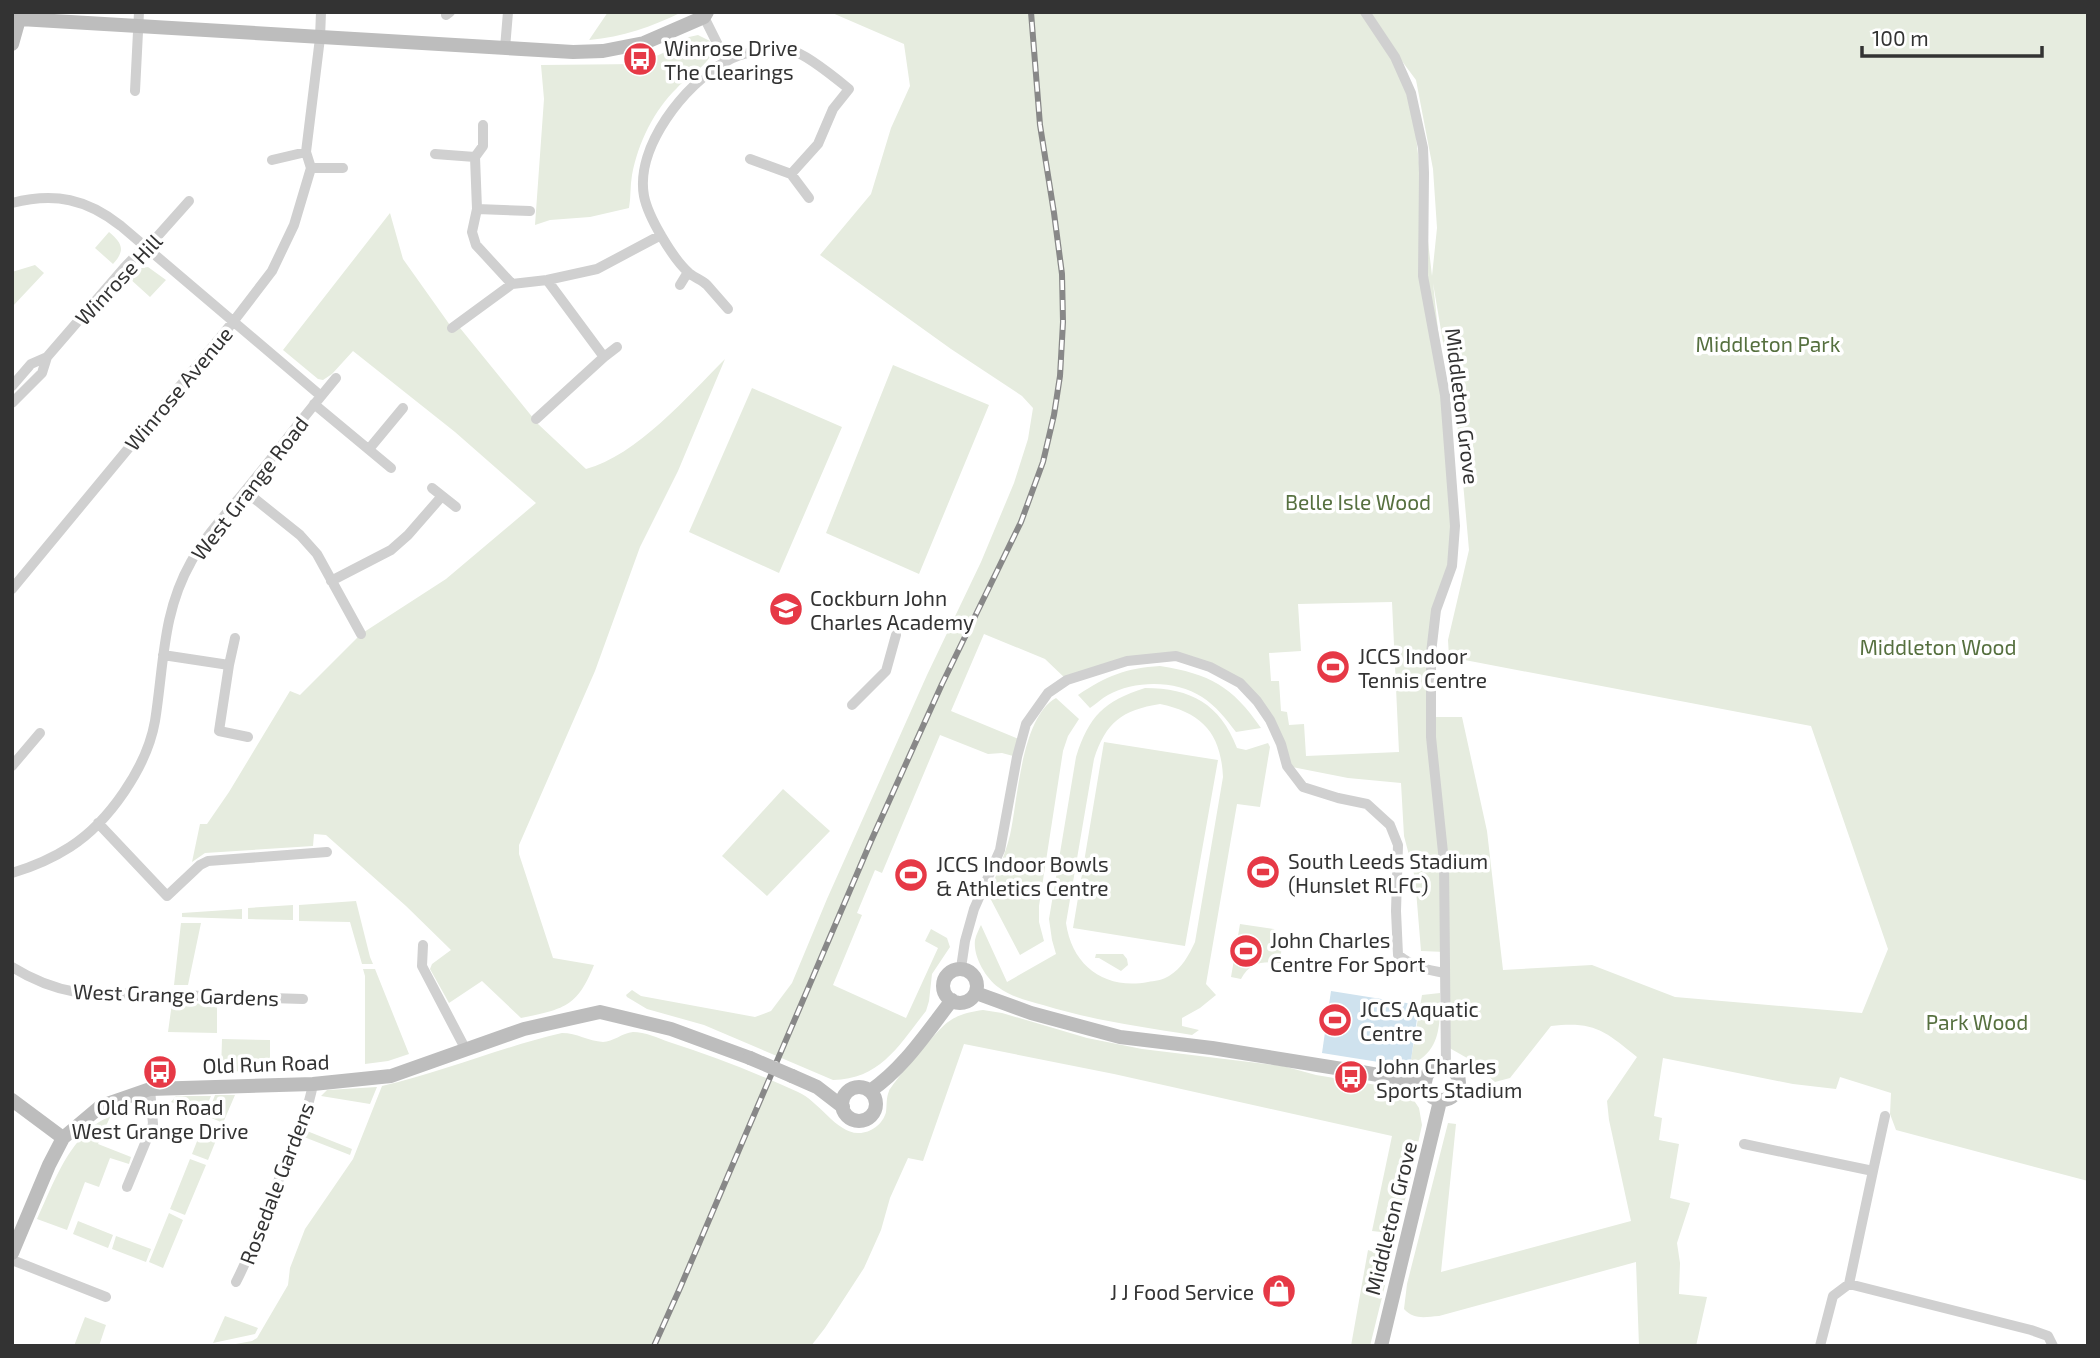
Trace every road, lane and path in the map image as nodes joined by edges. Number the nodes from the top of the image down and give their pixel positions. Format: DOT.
graph roads {
  1 [pos="321,12"];
  2 [pos="508,12"];
  3 [pos="1365,12"];
  4 [pos="706,15"];
  5 [pos="20,16"];
  6 [pos="139,19"];
  7 [pos="320,38"];
  8 [pos="12,44"];
  9 [pos="505,48"];
  10 [pos="726,61"];
  11 [pos="857,79"];
  12 [pos="849,89"];
  13 [pos="135,91"];
  14 [pos="483,125"];
  15 [pos="306,152"];
  16 [pos="435,154"];
  17 [pos="475,157"];
  18 [pos="750,159"];
  19 [pos="272,160"];
  20 [pos="343,168"];
  21 [pos="311,169"];
  22 [pos="791,174"];
  23 [pos="809,198"];
  24 [pos="189,201"];
  25 [pos="12,203"];
  26 [pos="477,209"];
  27 [pos="530,211"];
  28 [pos="661,235"];
  29 [pos="145,246"];
  30 [pos="688,272"];
  31 [pos="547,280"];
  32 [pos="512,284"];
  33 [pos="680,285"];
  34 [pos="728,309"];
  35 [pos="233,322"];
  36 [pos="452,328"];
  37 [pos="617,347"];
  38 [pos="47,357"];
  39 [pos="604,357"];
  40 [pos="336,378"];
  41 [pos="12,386"];
  42 [pos="318,400"];
  43 [pos="12,403"];
  44 [pos="403,408"];
  45 [pos="536,419"];
  46 [pos="369,449"];
  47 [pos="391,468"];
  48 [pos="432,488"];
  49 [pos="245,491"];
  50 [pos="442,496"];
  51 [pos="456,507"];
  52 [pos="331,581"];
  53 [pos="12,589"];
  54 [pos="361,634"];
  55 [pos="896,635"];
  56 [pos="235,638"];
  57 [pos="163,655"];
  58 [pos="229,665"];
  59 [pos="852,705"];
  60 [pos="40,733"];
  61 [pos="248,737"];
  62 [pos="12,766"];
  63 [pos="98,823"];
  64 [pos="327,852"];
  65 [pos="12,873"];
  66 [pos="423,945"];
  67 [pos="12,967"];
  68 [pos="961,968"];
  69 [pos="1445,973"];
  70 [pos="976,993"];
  71 [pos="303,999"];
  72 [pos="952,1000"];
  73 [pos="466,1050"];
  74 [pos="1446,1067"];
  75 [pos="313,1084"];
  76 [pos="1425,1086"];
  77 [pos="817,1087"];
  78 [pos="150,1089"];
  79 [pos="850,1090"];
  80 [pos="870,1091"];
  81 [pos="12,1100"];
  82 [pos="1440,1101"];
  83 [pos="843,1107"];
  84 [pos="1885,1116"];
  85 [pos="63,1138"];
  86 [pos="1744,1144"];
  87 [pos="1873,1171"];
  88 [pos="127,1187"];
  89 [pos="14,1242"];
  90 [pos="12,1260"];
  91 [pos="236,1282"];
  92 [pos="1849,1284"];
  93 [pos="106,1297"];
  94 [pos="1381,1346"];
  95 [pos="1821,1346"];
  96 [pos="2053,1346"];
  1 -- 7 [label="street"];
  2 -- 9 [label="street"];
  3 -- 69 [label="street, Middleton Grove"];
  4 -- 9 [label="street"];
  4 -- 10 [label="street"];
  5 -- 6 [label="street"];
  5 -- 8 [label="street"];
  6 -- 7 [label="street"];
  6 -- 13 [label="street"];
  7 -- 9 [label="street"];
  7 -- 15 [label="street"];
  10 -- 12 [label="street"];
  10 -- 28 [label="street"];
  11 -- 12 [label="street"];
  12 -- 22 [label="street"];
  14 -- 17 [label="street"];
  15 -- 19 [label="street"];
  15 -- 21 [label="street"];
  16 -- 17 [label="street"];
  17 -- 26 [label="street"];
  18 -- 22 [label="street"];
  20 -- 21 [label="street"];
  21 -- 35 [label="street, Winrose Avenue"];
  22 -- 23 [label="street"];
  24 -- 29 [label="street, Winrose Hill"];
  25 -- 29 [label="street"];
  26 -- 27 [label="street"];
  26 -- 32 [label="street"];
  28 -- 30 [label="street"];
  28 -- 31 [label="street"];
  29 -- 35 [label="street"];
  29 -- 38 [label="street, Winrose Hill"];
  30 -- 33 [label="street"];
  30 -- 34 [label="street"];
  31 -- 32 [label="street"];
  31 -- 39 [label="street"];
  32 -- 36 [label="street"];
  35 -- 42 [label="street"];
  35 -- 53 [label="street, Winrose Avenue"];
  37 -- 39 [label="street"];
  38 -- 41 [label="street, Winrose Hill"];
  38 -- 43 [label="street, Winrose Hill"];
  39 -- 45 [label="street"];
  40 -- 42 [label="street, West Grange Road"];
  42 -- 46 [label="street"];
  42 -- 49 [label="street, West Grange Road"];
  44 -- 46 [label="street"];
  46 -- 47 [label="street"];
  48 -- 50 [label="street"];
  49 -- 52 [label="street"];
  49 -- 57 [label="street, West Grange Road"];
  50 -- 51 [label="street"];
  50 -- 52 [label="street"];
  52 -- 54 [label="street"];
  55 -- 59 [label="street"];
  56 -- 58 [label="street"];
  57 -- 58 [label="street"];
  57 -- 63 [label="street, West Grange Road"];
  58 -- 61 [label="street"];
  60 -- 62 [label="street"];
  63 -- 64 [label="street"];
  63 -- 65 [label="street, West Grange Road"];
  66 -- 73 [label="street"];
  67 -- 71 [label="street, West Grange Gardens"];
  68 -- 69 [label="street"];
  68 -- 70 [label="street"];
  68 -- 72 [label="street"];
  69 -- 74 [label="street, Middleton Grove"];
  70 -- 72 [label="street"];
  70 -- 76 [label="street"];
  72 -- 80 [label="street"];
  73 -- 75 [label="street, Old Run Road"];
  73 -- 77 [label="street, Old Run Road, bridge"];
  74 -- 76 [label="street"];
  74 -- 82 [label="street, Middleton Grove"];
  75 -- 78 [label="street, Old Run Road"];
  75 -- 91 [label="street, Rosedale Gardens"];
  76 -- 82 [label="street"];
  77 -- 79 [label="street"];
  77 -- 83 [label="street"];
  78 -- 85 [label="street, Old Run Road"];
  78 -- 88 [label="street"];
  79 -- 80 [label="street"];
  79 -- 83 [label="street"];
  80 -- 83 [label="street"];
  81 -- 85 [label="street"];
  82 -- 94 [label="street, Middleton Grove"];
  84 -- 87 [label="street"];
  85 -- 89 [label="street, Old Run Road"];
  86 -- 87 [label="street"];
  87 -- 92 [label="street"];
  90 -- 93 [label="street"];
  92 -- 95 [label="street"];
  92 -- 96 [label="street"];
}
